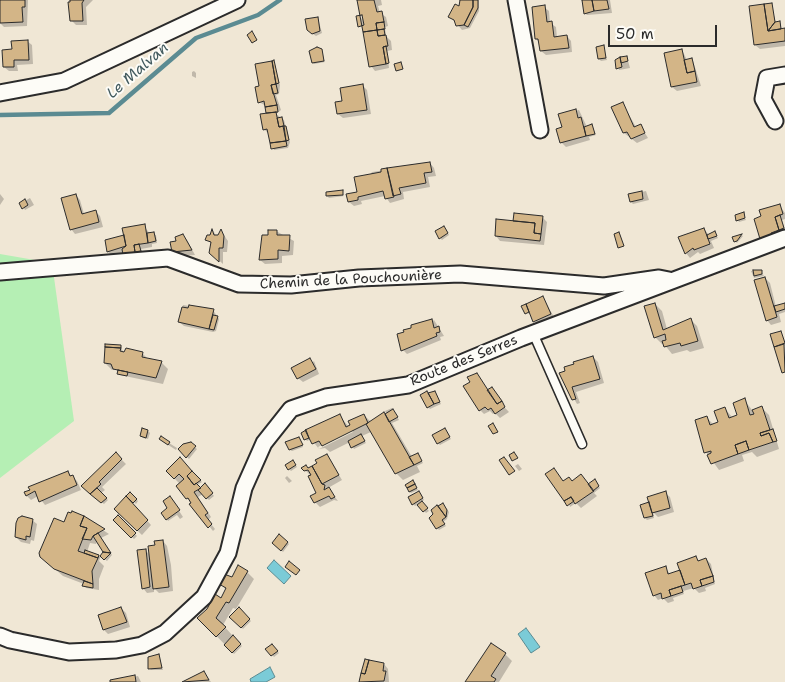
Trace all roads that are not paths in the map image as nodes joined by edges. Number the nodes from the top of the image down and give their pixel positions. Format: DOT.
graph roads {
  1 [pos="237,0"];
  2 [pos="516,0"];
  3 [pos="785,74"];
  4 [pos="0,93"];
  5 [pos="775,121"];
  6 [pos="540,130"];
  7 [pos="785,238"];
  8 [pos="0,272"];
  9 [pos="676,280"];
  10 [pos="533,333"];
  11 [pos="582,444"];
  12 [pos="0,636"];
  1 -- 4 [label="street"];
  2 -- 6 [label="street"];
  3 -- 5 [label="street"];
  7 -- 9 [label="street, Route des Serres"];
  8 -- 9 [label="street, Chemin de la Pouchounière"];
  9 -- 10 [label="street, Route des Serres"];
  10 -- 11 [label="lane"];
  10 -- 12 [label="street, Route des Serres"];
}
